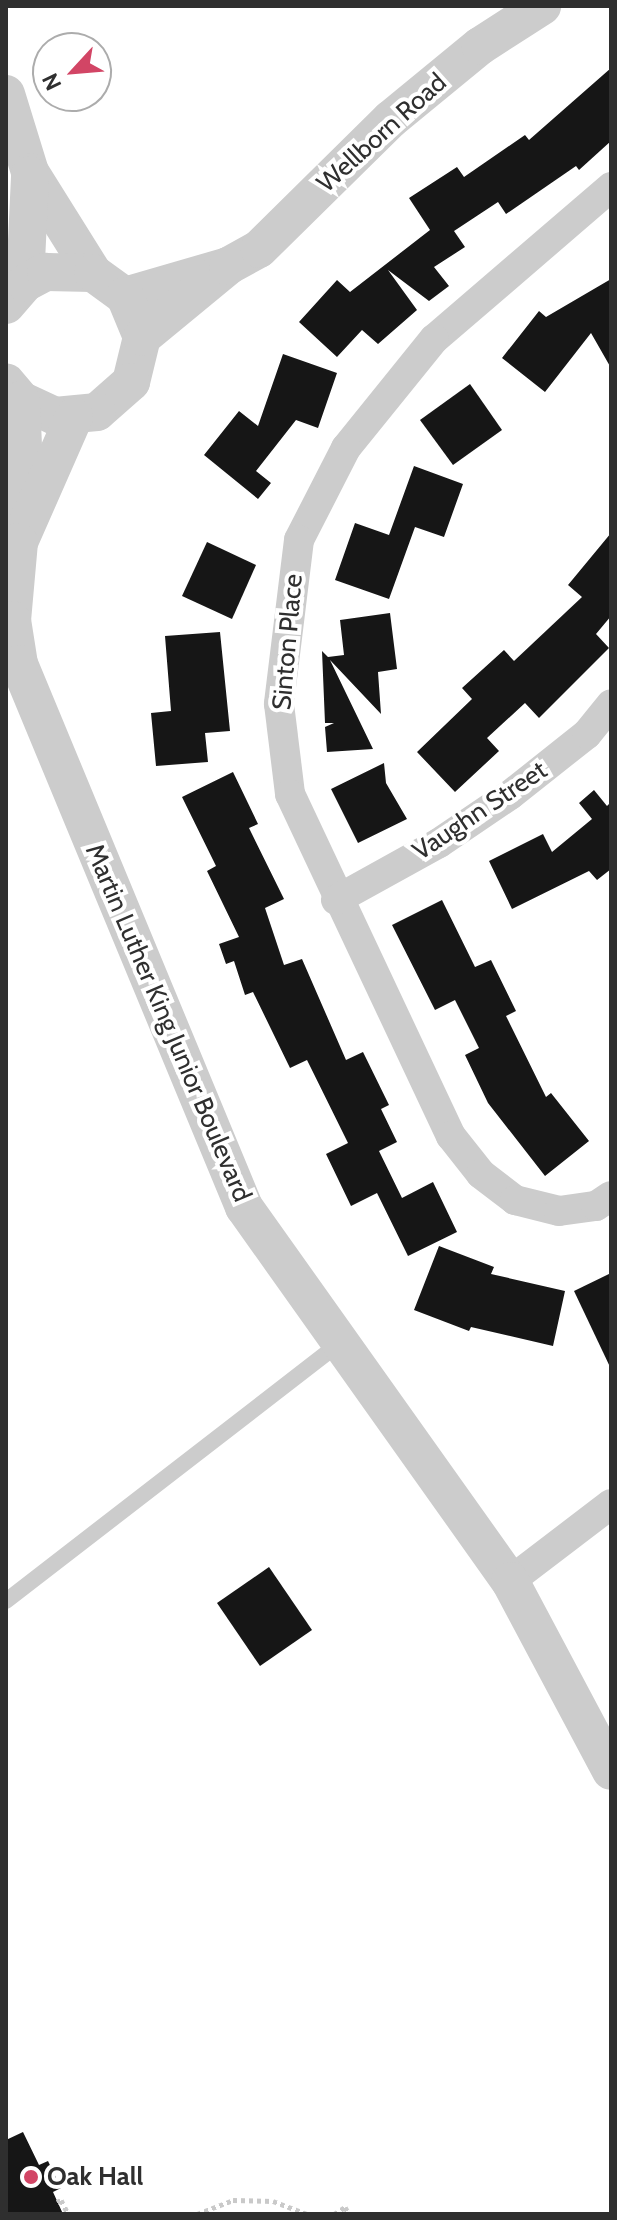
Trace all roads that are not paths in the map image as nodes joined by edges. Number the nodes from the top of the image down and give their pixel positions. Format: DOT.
graph roads {
  1 [pos="542,6"];
  2 [pos="6,94"];
  3 [pos="30,172"];
  4 [pos="611,187"];
  5 [pos="228,266"];
  6 [pos="93,273"];
  7 [pos="16,294"];
  8 [pos="125,296"];
  9 [pos="142,337"];
  10 [pos="14,391"];
  11 [pos="74,417"];
  12 [pos="26,516"];
  13 [pos="611,704"];
  14 [pos="336,900"];
  15 [pos="611,1196"];
  16 [pos="338,1344"];
  17 [pos="611,1504"];
  18 [pos="510,1581"];
  19 [pos="6,1601"];
  20 [pos="611,1771"];
  1 -- 5 [label="street, Wellborn Road"];
  2 -- 3 [label="street"];
  3 -- 6 [label="street"];
  3 -- 7 [label="street"];
  4 -- 14 [label="street, Sinton Place"];
  5 -- 8 [label="street"];
  5 -- 9 [label="street"];
  6 -- 7 [label="street"];
  6 -- 8 [label="street"];
  8 -- 9 [label="street"];
  9 -- 11 [label="street"];
  10 -- 11 [label="street"];
  10 -- 12 [label="street, Martin Luther King Junior Boulevard"];
  11 -- 12 [label="street, Martin Luther King Junior Boulevard"];
  12 -- 16 [label="street, Martin Luther King Junior Boulevard"];
  13 -- 14 [label="street, Vaughn Street"];
  14 -- 15 [label="street, Sinton Place"];
  16 -- 18 [label="street, Martin Luther King Junior Boulevard"];
  16 -- 19 [label="lane"];
  17 -- 18 [label="street"];
  18 -- 20 [label="street, Martin Luther King Junior Boulevard"];
}
